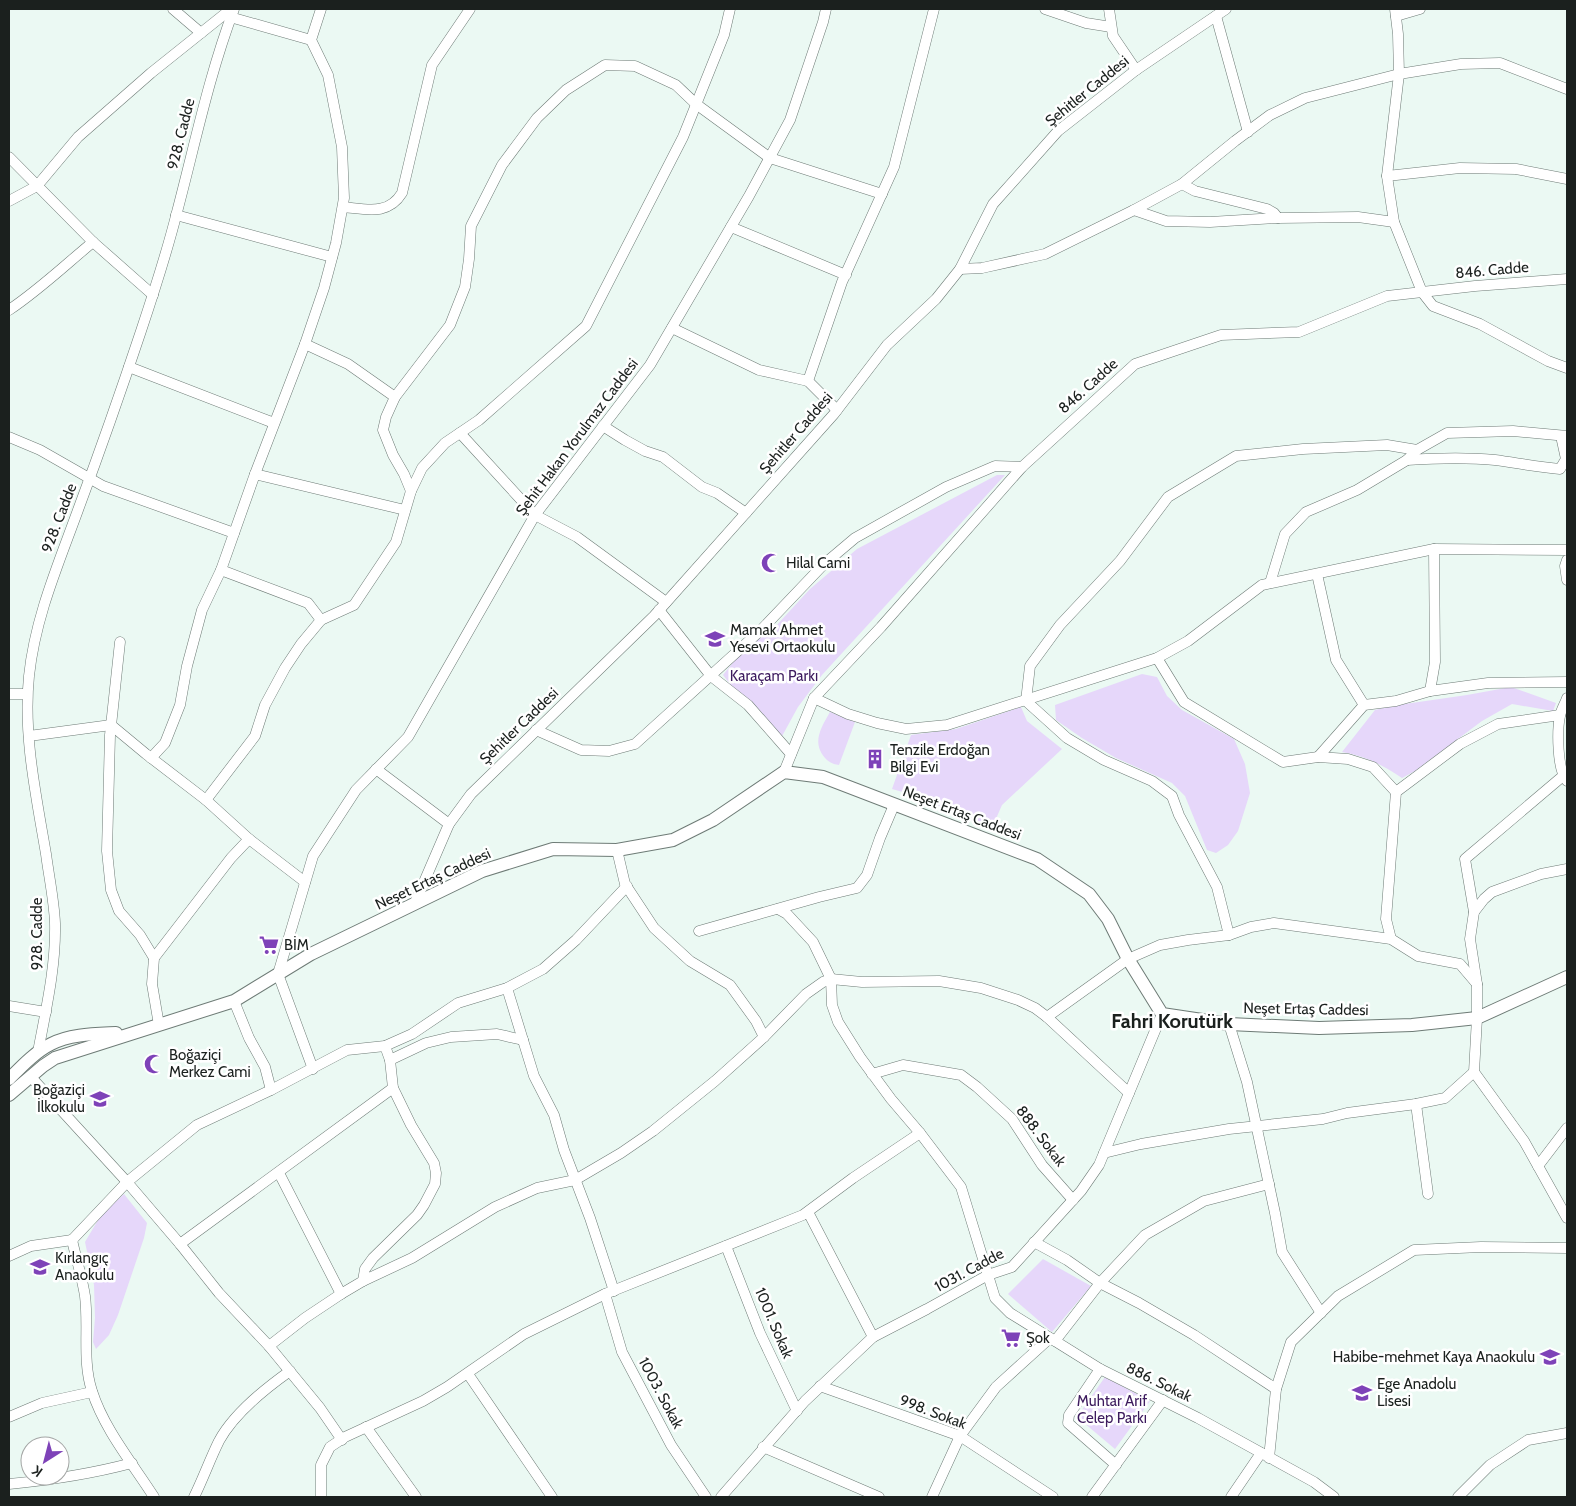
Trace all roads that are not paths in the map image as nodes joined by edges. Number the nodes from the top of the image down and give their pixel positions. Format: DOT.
graph roads {
  1 [pos="173,9"];
  2 [pos="321,9"];
  3 [pos="730,9"];
  4 [pos="826,9"];
  5 [pos="934,9"];
  6 [pos="1045,9"];
  7 [pos="1109,9"];
  8 [pos="1226,9"];
  9 [pos="1420,9"];
  10 [pos="466,10"];
  11 [pos="232,12"];
  12 [pos="1395,13"];
  13 [pos="1216,16"];
  14 [pos="1111,27"];
  15 [pos="201,33"];
  16 [pos="311,40"];
  17 [pos="1136,70"];
  18 [pos="1399,74"];
  19 [pos="1567,89"];
  20 [pos="696,104"];
  21 [pos="1248,132"];
  22 [pos="9,157"];
  23 [pos="770,158"];
  24 [pos="1387,176"];
  25 [pos="1567,179"];
  26 [pos="1182,184"];
  27 [pos="37,186"];
  28 [pos="882,194"];
  29 [pos="9,201"];
  30 [pos="343,207"];
  31 [pos="1134,210"];
  32 [pos="176,215"];
  33 [pos="1278,218"];
  34 [pos="1394,222"];
  35 [pos="730,227"];
  36 [pos="93,242"];
  37 [pos="332,257"];
  38 [pos="960,269"];
  39 [pos="846,275"];
  40 [pos="1567,279"];
  41 [pos="1422,292"];
  42 [pos="153,295"];
  43 [pos="9,310"];
  44 [pos="672,328"];
  45 [pos="305,344"];
  46 [pos="129,367"];
  47 [pos="1567,368"];
  48 [pos="808,381"];
  49 [pos="395,397"];
  50 [pos="837,410"];
  51 [pos="274,424"];
  52 [pos="603,426"];
  53 [pos="460,432"];
  54 [pos="1564,436"];
  55 [pos="9,437"];
  56 [pos="1417,450"];
  57 [pos="1566,456"];
  58 [pos="1407,460"];
  59 [pos="1022,467"];
  60 [pos="255,474"];
  61 [pos="90,478"];
  62 [pos="411,491"];
  63 [pos="406,510"];
  64 [pos="746,513"];
  65 [pos="535,515"];
  66 [pos="234,533"];
  67 [pos="1434,548"];
  68 [pos="1567,550"];
  69 [pos="1567,560"];
  70 [pos="221,570"];
  71 [pos="1317,574"];
  72 [pos="1567,580"];
  73 [pos="1270,583"];
  74 [pos="663,606"];
  75 [pos="321,620"];
  76 [pos="120,642"];
  77 [pos="1157,658"];
  78 [pos="711,676"];
  79 [pos="1567,682"];
  80 [pos="1430,691"];
  81 [pos="9,694"];
  82 [pos="28,694"];
  83 [pos="814,698"];
  84 [pos="1567,698"];
  85 [pos="1026,700"];
  86 [pos="1364,705"];
  87 [pos="1560,715"];
  88 [pos="111,725"];
  89 [pos="536,730"];
  90 [pos="29,736"];
  91 [pos="1563,737"];
  92 [pos="791,754"];
  93 [pos="1318,757"];
  94 [pos="151,758"];
  95 [pos="376,769"];
  96 [pos="784,772"];
  97 [pos="1565,779"];
  98 [pos="1396,792"];
  99 [pos="206,800"];
  100 [pos="894,804"];
  101 [pos="449,824"];
  102 [pos="249,839"];
  103 [pos="616,850"];
  104 [pos="1567,869"];
  105 [pos="305,882"];
  106 [pos="627,886"];
  107 [pos="415,903"];
  108 [pos="778,909"];
  109 [pos="1474,912"];
  110 [pos="700,931"];
  111 [pos="1229,935"];
  112 [pos="1391,939"];
  113 [pos="154,958"];
  114 [pos="1128,959"];
  115 [pos="278,974"];
  116 [pos="1567,977"];
  117 [pos="831,979"];
  118 [pos="1477,984"];
  119 [pos="507,988"];
  120 [pos="234,1001"];
  121 [pos="9,1006"];
  122 [pos="46,1012"];
  123 [pos="1162,1014"];
  124 [pos="1048,1017"];
  125 [pos="1477,1018"];
  126 [pos="1229,1024"];
  127 [pos="159,1025"];
  128 [pos="141,1030"];
  129 [pos="764,1037"];
  130 [pos="523,1040"];
  131 [pos="385,1046"];
  132 [pos="38,1052"];
  133 [pos="390,1060"];
  134 [pos="313,1069"];
  135 [pos="1474,1072"];
  136 [pos="34,1074"];
  137 [pos="872,1074"];
  138 [pos="9,1079"];
  139 [pos="394,1088"];
  140 [pos="271,1090"];
  141 [pos="1129,1093"];
  142 [pos="9,1095"];
  143 [pos="1416,1104"];
  144 [pos="1256,1126"];
  145 [pos="1567,1128"];
  146 [pos="920,1134"];
  147 [pos="1104,1153"];
  148 [pos="1538,1166"];
  149 [pos="279,1173"];
  150 [pos="576,1180"];
  151 [pos="127,1182"];
  152 [pos="1269,1184"];
  153 [pos="1428,1194"];
  154 [pos="1073,1200"];
  155 [pos="808,1212"];
  156 [pos="1567,1218"];
  157 [pos="72,1240"];
  158 [pos="1034,1242"];
  159 [pos="180,1244"];
  160 [pos="726,1246"];
  161 [pos="1567,1248"];
  162 [pos="9,1256"];
  163 [pos="988,1275"];
  164 [pos="363,1281"];
  165 [pos="1100,1283"];
  166 [pos="609,1293"];
  167 [pos="341,1294"];
  168 [pos="1321,1313"];
  169 [pos="873,1337"];
  170 [pos="1053,1339"];
  171 [pos="269,1346"];
  172 [pos="1100,1369"];
  173 [pos="290,1371"];
  174 [pos="468,1374"];
  175 [pos="820,1386"];
  176 [pos="1276,1389"];
  177 [pos="92,1392"];
  178 [pos="1163,1400"];
  179 [pos="797,1410"];
  180 [pos="9,1417"];
  181 [pos="366,1427"];
  182 [pos="1567,1433"];
  183 [pos="960,1436"];
  184 [pos="342,1440"];
  185 [pos="763,1447"];
  186 [pos="1265,1456"];
  187 [pos="132,1463"];
  188 [pos="1116,1465"];
  189 [pos="9,1484"];
  190 [pos="154,1497"];
  191 [pos="194,1497"];
  192 [pos="321,1497"];
  193 [pos="416,1497"];
  194 [pos="552,1497"];
  195 [pos="706,1497"];
  196 [pos="721,1497"];
  197 [pos="879,1497"];
  198 [pos="932,1497"];
  199 [pos="1053,1497"];
  200 [pos="1092,1497"];
  201 [pos="1230,1497"];
  202 [pos="1334,1497"];
  203 [pos="1458,1497"];
  1 -- 15 [label="street"];
  2 -- 16 [label="street"];
  3 -- 20 [label="street"];
  4 -- 23 [label="street, Şehit Hakan Yorulmaz Caddesi"];
  5 -- 28 [label="street"];
  6 -- 14 [label="street"];
  7 -- 14 [label="street"];
  8 -- 13 [label="street, Şehitler Caddesi"];
  9 -- 12 [label="street"];
  10 -- 30 [label="street"];
  11 -- 15 [label="street"];
  11 -- 16 [label="street"];
  11 -- 32 [label="street, 928. Cadde"];
  12 -- 18 [label="street"];
  13 -- 17 [label="street, Şehitler Caddesi"];
  13 -- 21 [label="street"];
  14 -- 17 [label="street"];
  15 -- 27 [label="street"];
  16 -- 30 [label="street"];
  17 -- 38 [label="street, Şehitler Caddesi"];
  18 -- 19 [label="street"];
  18 -- 21 [label="street"];
  18 -- 24 [label="street"];
  20 -- 23 [label="street"];
  20 -- 49 [label="street"];
  20 -- 53 [label="street"];
  21 -- 26 [label="street"];
  22 -- 27 [label="street"];
  23 -- 28 [label="street"];
  23 -- 35 [label="street, Şehit Hakan Yorulmaz Caddesi"];
  24 -- 25 [label="street"];
  24 -- 34 [label="street"];
  26 -- 31 [label="street"];
  26 -- 33 [label="street"];
  27 -- 29 [label="street"];
  27 -- 36 [label="street"];
  28 -- 39 [label="street"];
  30 -- 37 [label="street"];
  31 -- 33 [label="street"];
  31 -- 38 [label="street"];
  32 -- 37 [label="street"];
  32 -- 42 [label="street, 928. Cadde"];
  33 -- 34 [label="street"];
  34 -- 41 [label="street"];
  35 -- 39 [label="street"];
  35 -- 44 [label="street, Şehit Hakan Yorulmaz Caddesi"];
  36 -- 42 [label="street"];
  36 -- 43 [label="street"];
  37 -- 45 [label="street"];
  38 -- 50 [label="street, Şehitler Caddesi"];
  39 -- 48 [label="street"];
  40 -- 41 [label="street, 846. Cadde"];
  41 -- 47 [label="street"];
  41 -- 59 [label="street, 846. Cadde"];
  42 -- 46 [label="street, 928. Cadde"];
  44 -- 48 [label="street"];
  44 -- 52 [label="street, Şehit Hakan Yorulmaz Caddesi"];
  45 -- 49 [label="street"];
  45 -- 51 [label="street"];
  46 -- 51 [label="street"];
  46 -- 61 [label="street, 928. Cadde"];
  48 -- 50 [label="street"];
  49 -- 62 [label="street"];
  50 -- 64 [label="street, Şehitler Caddesi"];
  51 -- 60 [label="street"];
  52 -- 64 [label="street"];
  52 -- 65 [label="street, Şehit Hakan Yorulmaz Caddesi"];
  53 -- 62 [label="street"];
  53 -- 65 [label="street"];
  54 -- 56 [label="street"];
  54 -- 57 [label="street"];
  55 -- 61 [label="street"];
  56 -- 58 [label="street"];
  56 -- 85 [label="street"];
  57 -- 58 [label="street"];
  58 -- 73 [label="street"];
  59 -- 78 [label="street"];
  59 -- 83 [label="street, 846. Cadde"];
  60 -- 63 [label="street"];
  60 -- 66 [label="street"];
  61 -- 66 [label="street"];
  61 -- 82 [label="street, 928. Cadde"];
  62 -- 63 [label="street"];
  63 -- 75 [label="street"];
  64 -- 74 [label="street, Şehitler Caddesi"];
  65 -- 74 [label="street"];
  65 -- 95 [label="street, Şehit Hakan Yorulmaz Caddesi"];
  66 -- 70 [label="street"];
  67 -- 68 [label="street"];
  67 -- 71 [label="street"];
  67 -- 80 [label="street"];
  69 -- 72 [label="street"];
  70 -- 75 [label="street"];
  70 -- 94 [label="street"];
  71 -- 73 [label="street"];
  71 -- 86 [label="street"];
  73 -- 77 [label="street"];
  74 -- 78 [label="street"];
  74 -- 89 [label="street, Şehitler Caddesi"];
  75 -- 99 [label="street"];
  76 -- 88 [label="street"];
  77 -- 85 [label="street"];
  77 -- 93 [label="street"];
  78 -- 89 [label="street"];
  78 -- 92 [label="street"];
  79 -- 80 [label="street"];
  80 -- 86 [label="street"];
  81 -- 82 [label="street"];
  82 -- 90 [label="street, 928. Cadde"];
  83 -- 85 [label="street"];
  83 -- 92 [label="street, 846. Cadde"];
  84 -- 87 [label="street"];
  85 -- 111 [label="street"];
  86 -- 93 [label="street"];
  87 -- 91 [label="street"];
  87 -- 98 [label="street"];
  88 -- 90 [label="street"];
  88 -- 94 [label="street"];
  88 -- 113 [label="street"];
  89 -- 101 [label="street, Şehitler Caddesi"];
  90 -- 122 [label="street, 928. Cadde"];
  91 -- 97 [label="street"];
  92 -- 96 [label="street, 846. Cadde"];
  93 -- 98 [label="street"];
  94 -- 99 [label="street"];
  95 -- 101 [label="street"];
  95 -- 105 [label="street, Şehit Hakan Yorulmaz Caddesi"];
  96 -- 100 [label="main road, Neşet Ertaş Caddesi"];
  96 -- 103 [label="main road, Neşet Ertaş Caddesi"];
  97 -- 109 [label="street"];
  98 -- 112 [label="street"];
  99 -- 102 [label="street"];
  100 -- 108 [label="street"];
  100 -- 114 [label="main road, Neşet Ertaş Caddesi"];
  101 -- 107 [label="street, Şehitler Caddesi"];
  102 -- 105 [label="street"];
  102 -- 113 [label="street"];
  103 -- 106 [label="street"];
  103 -- 107 [label="main road, Neşet Ertaş Caddesi"];
  104 -- 109 [label="street"];
  105 -- 115 [label="street, Şehit Hakan Yorulmaz Caddesi"];
  106 -- 119 [label="street"];
  106 -- 129 [label="street"];
  107 -- 115 [label="main road, Neşet Ertaş Caddesi"];
  108 -- 110 [label="street"];
  108 -- 117 [label="street"];
  109 -- 118 [label="street"];
  111 -- 112 [label="street"];
  111 -- 114 [label="street"];
  112 -- 118 [label="street"];
  113 -- 127 [label="street"];
  114 -- 123 [label="main road, Neşet Ertaş Caddesi"];
  114 -- 124 [label="street"];
  115 -- 120 [label="main road, Neşet Ertaş Caddesi"];
  115 -- 134 [label="street"];
  116 -- 125 [label="main road, Neşet Ertaş Caddesi"];
  117 -- 124 [label="street"];
  117 -- 129 [label="street"];
  117 -- 137 [label="street, 886. Sokak"];
  118 -- 125 [label="street"];
  119 -- 130 [label="street, 1003. Sokak"];
  119 -- 131 [label="street"];
  120 -- 127 [label="main road, Neşet Ertaş Caddesi"];
  120 -- 140 [label="street"];
  121 -- 122 [label="street"];
  122 -- 132 [label="street, 928. Cadde"];
  123 -- 126 [label="main road, Neşet Ertaş Caddesi"];
  123 -- 141 [label="street, 1031. Cadde"];
  124 -- 141 [label="street"];
  125 -- 126 [label="main road, Neşet Ertaş Caddesi"];
  125 -- 135 [label="street"];
  126 -- 144 [label="street"];
  127 -- 128 [label="main road, Neşet Ertaş Caddesi"];
  128 -- 132 [label="main road, Neşet Ertaş Caddesi"];
  128 -- 136 [label="main road, Neşet Ertaş Caddesi"];
  129 -- 150 [label="street"];
  130 -- 133 [label="street"];
  130 -- 150 [label="street, 1003. Sokak"];
  131 -- 133 [label="street"];
  131 -- 134 [label="street"];
  132 -- 136 [label="main road"];
  132 -- 138 [label="main road, Neşet Ertaş Caddesi"];
  133 -- 139 [label="street"];
  134 -- 140 [label="street"];
  135 -- 143 [label="street"];
  135 -- 148 [label="street"];
  136 -- 142 [label="main road, Neşet Ertaş Caddesi"];
  136 -- 151 [label="street"];
  137 -- 146 [label="street, 886. Sokak"];
  137 -- 154 [label="street, 888. Sokak"];
  139 -- 149 [label="street"];
  139 -- 164 [label="street"];
  140 -- 151 [label="street"];
  141 -- 147 [label="street, 1031. Cadde"];
  143 -- 144 [label="street"];
  143 -- 153 [label="street"];
  144 -- 147 [label="street"];
  144 -- 152 [label="street"];
  145 -- 148 [label="street"];
  146 -- 155 [label="street"];
  146 -- 163 [label="street, 886. Sokak"];
  147 -- 154 [label="street, 1031. Cadde"];
  148 -- 156 [label="street"];
  149 -- 159 [label="street"];
  149 -- 167 [label="street"];
  150 -- 164 [label="street"];
  150 -- 166 [label="street, 1003. Sokak"];
  151 -- 157 [label="street"];
  151 -- 159 [label="street"];
  152 -- 165 [label="street"];
  152 -- 168 [label="street"];
  154 -- 158 [label="street, 1031. Cadde"];
  155 -- 160 [label="street"];
  155 -- 169 [label="street"];
  157 -- 162 [label="street"];
  157 -- 177 [label="street"];
  158 -- 163 [label="street, 1031. Cadde"];
  158 -- 165 [label="street"];
  159 -- 171 [label="street"];
  160 -- 166 [label="street"];
  160 -- 179 [label="street, 1001. Sokak"];
  161 -- 168 [label="street"];
  163 -- 169 [label="street, 1031. Cadde"];
  163 -- 170 [label="street, 886. Sokak"];
  164 -- 167 [label="street"];
  165 -- 170 [label="street"];
  165 -- 176 [label="street"];
  166 -- 174 [label="street"];
  166 -- 195 [label="street, 1003. Sokak"];
  167 -- 171 [label="street"];
  168 -- 176 [label="street"];
  169 -- 175 [label="street, 1031. Cadde"];
  170 -- 172 [label="street, 886. Sokak"];
  170 -- 183 [label="street"];
  171 -- 173 [label="street"];
  172 -- 178 [label="street, 886. Sokak"];
  172 -- 188 [label="street"];
  173 -- 184 [label="street"];
  173 -- 191 [label="street"];
  174 -- 181 [label="street"];
  174 -- 194 [label="street"];
  175 -- 179 [label="street, 1031. Cadde"];
  175 -- 183 [label="street, 998. Sokak"];
  176 -- 186 [label="street"];
  177 -- 180 [label="street"];
  177 -- 187 [label="street"];
  178 -- 186 [label="street, 886. Sokak"];
  178 -- 188 [label="street"];
  179 -- 185 [label="street, 1031. Cadde"];
  181 -- 184 [label="street"];
  181 -- 193 [label="street"];
  182 -- 203 [label="street"];
  183 -- 198 [label="street"];
  183 -- 199 [label="street, 998. Sokak"];
  184 -- 192 [label="street"];
  185 -- 196 [label="street, 1031. Cadde"];
  185 -- 197 [label="street"];
  186 -- 201 [label="street"];
  186 -- 202 [label="street, 886. Sokak"];
  187 -- 189 [label="street"];
  187 -- 190 [label="street"];
  188 -- 200 [label="street"];
}
